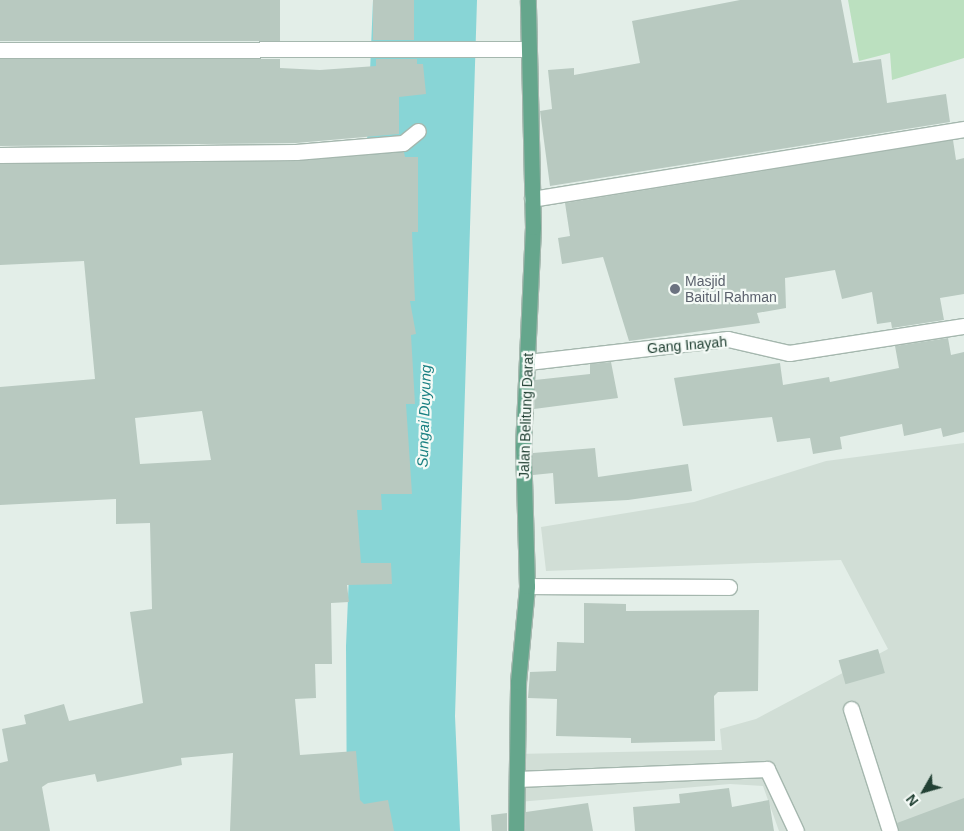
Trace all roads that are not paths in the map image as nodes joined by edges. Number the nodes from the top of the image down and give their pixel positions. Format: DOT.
graph roads {
  1 [pos="528,0"];
  2 [pos="527,49"];
  3 [pos="0,50"];
  4 [pos="964,129"];
  5 [pos="418,131"];
  6 [pos="0,155"];
  7 [pos="532,199"];
  8 [pos="964,326"];
  9 [pos="528,362"];
  10 [pos="527,586"];
  11 [pos="729,587"];
  12 [pos="851,709"];
  13 [pos="518,779"];
  14 [pos="516,831"];
  15 [pos="796,831"];
  16 [pos="890,831"];
  1 -- 2 [label="main road, Jalan Belitung Darat"];
  2 -- 3 [label="street"];
  2 -- 7 [label="main road, Jalan Belitung Darat"];
  4 -- 7 [label="street"];
  5 -- 6 [label="street"];
  7 -- 9 [label="main road, Jalan Belitung Darat"];
  8 -- 9 [label="street, Gang Inayah"];
  9 -- 10 [label="main road, Jalan Belitung Darat"];
  10 -- 11 [label="street"];
  10 -- 13 [label="main road, Jalan Belitung Darat"];
  12 -- 16 [label="street"];
  13 -- 14 [label="main road, Jalan Belitung Darat"];
  13 -- 15 [label="street"];
}
